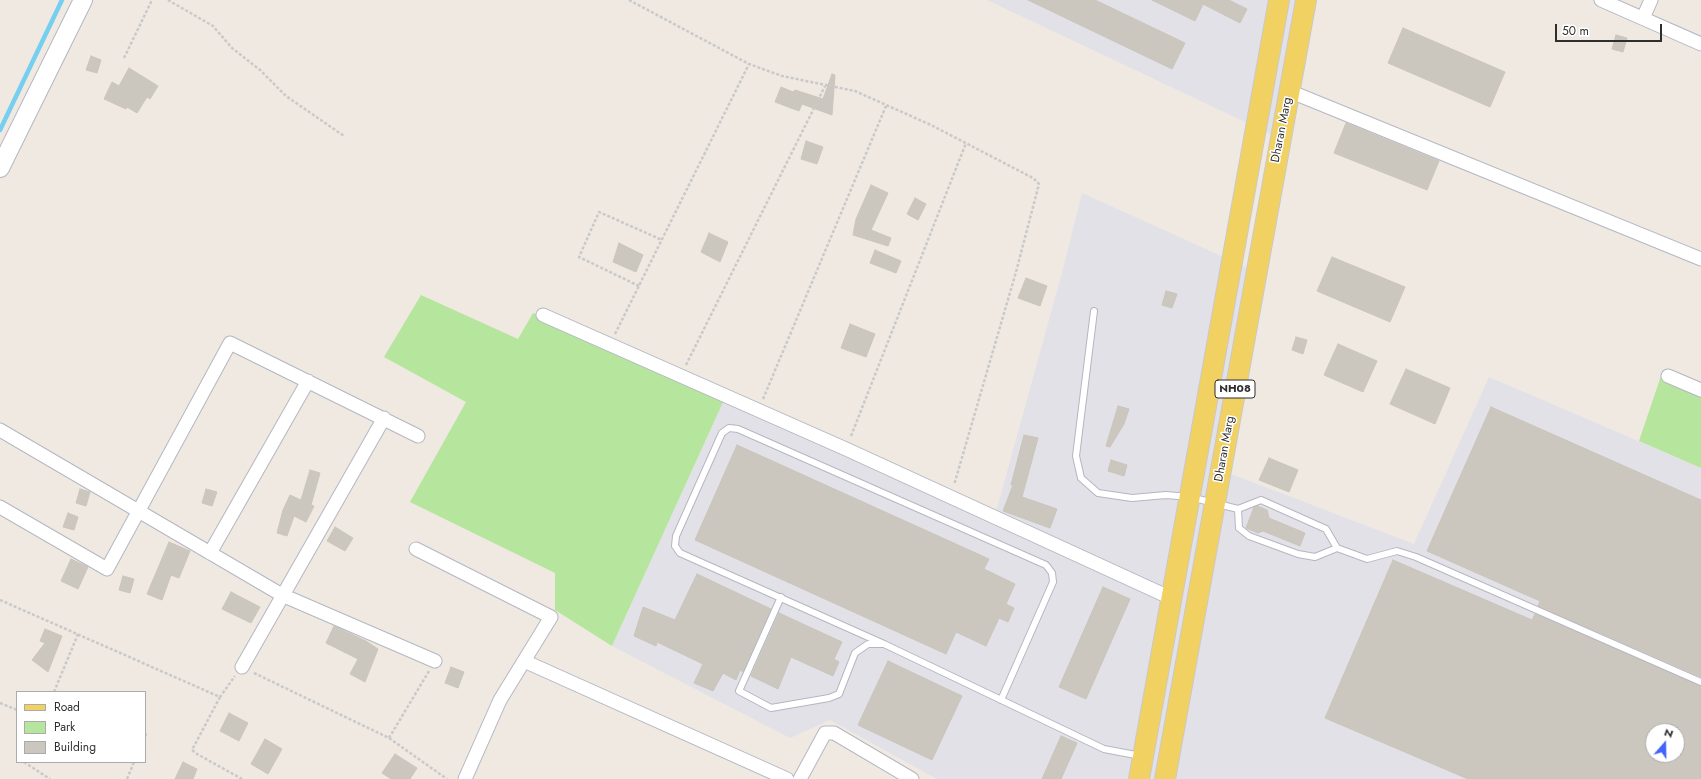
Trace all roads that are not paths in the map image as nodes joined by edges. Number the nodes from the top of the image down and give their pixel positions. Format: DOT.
graph roads {
  1 [pos="83,0"];
  2 [pos="1279,0"];
  3 [pos="1306,0"];
  4 [pos="1601,0"];
  5 [pos="1651,0"];
  6 [pos="1643,18"];
  7 [pos="1701,44"];
  8 [pos="1289,91"];
  9 [pos="0,168"];
  10 [pos="1701,260"];
  11 [pos="1094,311"];
  12 [pos="543,315"];
  13 [pos="1668,376"];
  14 [pos="308,381"];
  15 [pos="1701,390"];
  16 [pos="384,418"];
  17 [pos="0,430"];
  18 [pos="418,436"];
  19 [pos="1190,497"];
  20 [pos="1215,502"];
  21 [pos="0,507"];
  22 [pos="1238,509"];
  23 [pos="138,512"];
  24 [pos="1337,548"];
  25 [pos="416,550"];
  26 [pos="210,553"];
  27 [pos="282,595"];
  28 [pos="781,597"];
  29 [pos="1171,598"];
  30 [pos="884,644"];
  31 [pos="435,661"];
  32 [pos="524,661"];
  33 [pos="242,667"];
  34 [pos="1701,682"];
  35 [pos="1001,700"];
  36 [pos="1143,756"];
  37 [pos="465,779"];
  38 [pos="787,779"];
  39 [pos="800,779"];
  40 [pos="912,779"];
  41 [pos="1139,779"];
  42 [pos="1166,779"];
  1 -- 9 [label="street"];
  2 -- 19 [label="main road, NH08"];
  3 -- 8 [label="main road, Dharan Marg / NH08"];
  4 -- 6 [label="street"];
  5 -- 6 [label="street"];
  6 -- 7 [label="street"];
  8 -- 10 [label="street"];
  8 -- 20 [label="main road, Dharan Marg / NH08"];
  11 -- 19 [label="lane"];
  12 -- 29 [label="street"];
  13 -- 15 [label="street"];
  14 -- 16 [label="street"];
  14 -- 23 [label="street"];
  14 -- 26 [label="street"];
  16 -- 18 [label="street"];
  16 -- 27 [label="street"];
  17 -- 23 [label="street"];
  19 -- 20 [label="lane"];
  19 -- 29 [label="main road, NH08"];
  20 -- 22 [label="lane"];
  20 -- 42 [label="main road, Dharan Marg / NH08"];
  21 -- 23 [label="street"];
  22 -- 24 [label="lane"];
  22 -- 24 [label="lane"];
  23 -- 26 [label="street"];
  24 -- 34 [label="lane"];
  25 -- 32 [label="street"];
  26 -- 27 [label="street"];
  27 -- 31 [label="street"];
  27 -- 33 [label="street"];
  28 -- 30 [label="lane"];
  28 -- 30 [label="lane"];
  28 -- 35 [label="lane"];
  29 -- 36 [label="main road, NH08"];
  30 -- 35 [label="lane"];
  32 -- 37 [label="street"];
  32 -- 38 [label="street"];
  35 -- 36 [label="lane"];
  36 -- 41 [label="main road, NH08"];
  39 -- 40 [label="street"];
}
